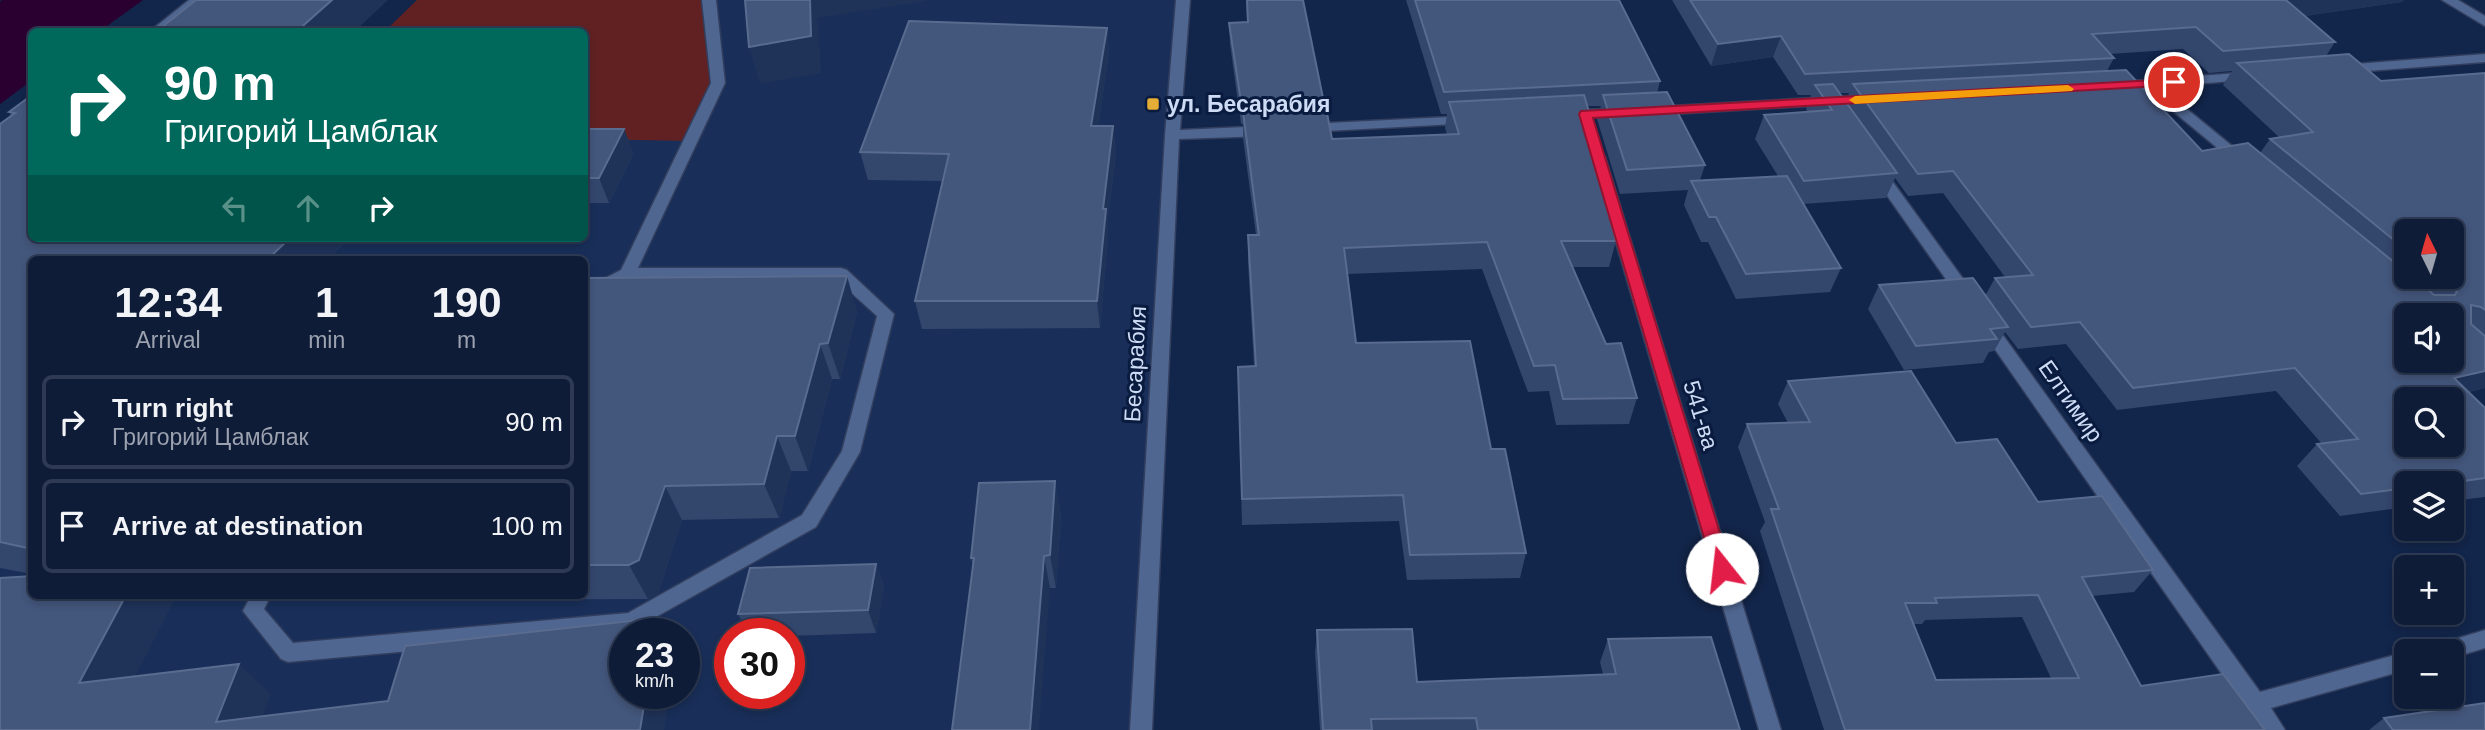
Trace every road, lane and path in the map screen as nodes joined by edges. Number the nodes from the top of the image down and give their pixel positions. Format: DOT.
graph roads {
  1 [pos="197,0"];
  2 [pos="709,0"];
  3 [pos="1183,0"];
  4 [pos="2449,0"];
  5 [pos="2485,22"];
  6 [pos="160,28"];
  7 [pos="2485,58"];
  8 [pos="2323,71"];
  9 [pos="2270,75"];
  10 [pos="2148,85"];
  11 [pos="2107,87"];
  12 [pos="1884,98"];
  13 [pos="1829,101"];
  14 [pos="1544,116"];
  15 [pos="1489,119"];
  16 [pos="1845,124"];
  17 [pos="1590,128"];
  18 [pos="1172,135"];
  19 [pos="1869,158"];
  20 [pos="2256,173"];
  21 [pos="627,274"];
  22 [pos="588,294"];
  23 [pos="259,599"];
  24 [pos="2485,639"];
  25 [pos="2464,645"];
  26 [pos="2394,664"];
  27 [pos="2255,703"];
  28 [pos="1141,730"];
  29 [pos="1770,730"];
  30 [pos="2274,730"];
  1 -- 6 [label="street"];
  2 -- 21 [label="street"];
  3 -- 18 [label="street, Бесарабия"];
  4 -- 5 [label="street"];
  7 -- 8 [label="street"];
  9 -- 10 [label="street"];
  10 -- 11 [label="street"];
  10 -- 20 [label="street"];
  12 -- 13 [label="street"];
  13 -- 16 [label="street"];
  13 -- 17 [label="street"];
  14 -- 17 [label="street"];
  15 -- 18 [label="street"];
  17 -- 29 [label="street, 541-ва"];
  18 -- 28 [label="street, Бесарабия"];
  19 -- 27 [label="street, Елтимир"];
  21 -- 22 [label="street"];
  21 -- 23 [label="street"];
  24 -- 25 [label="street"];
  26 -- 27 [label="street"];
  27 -- 30 [label="street, Елтимир"];
}
